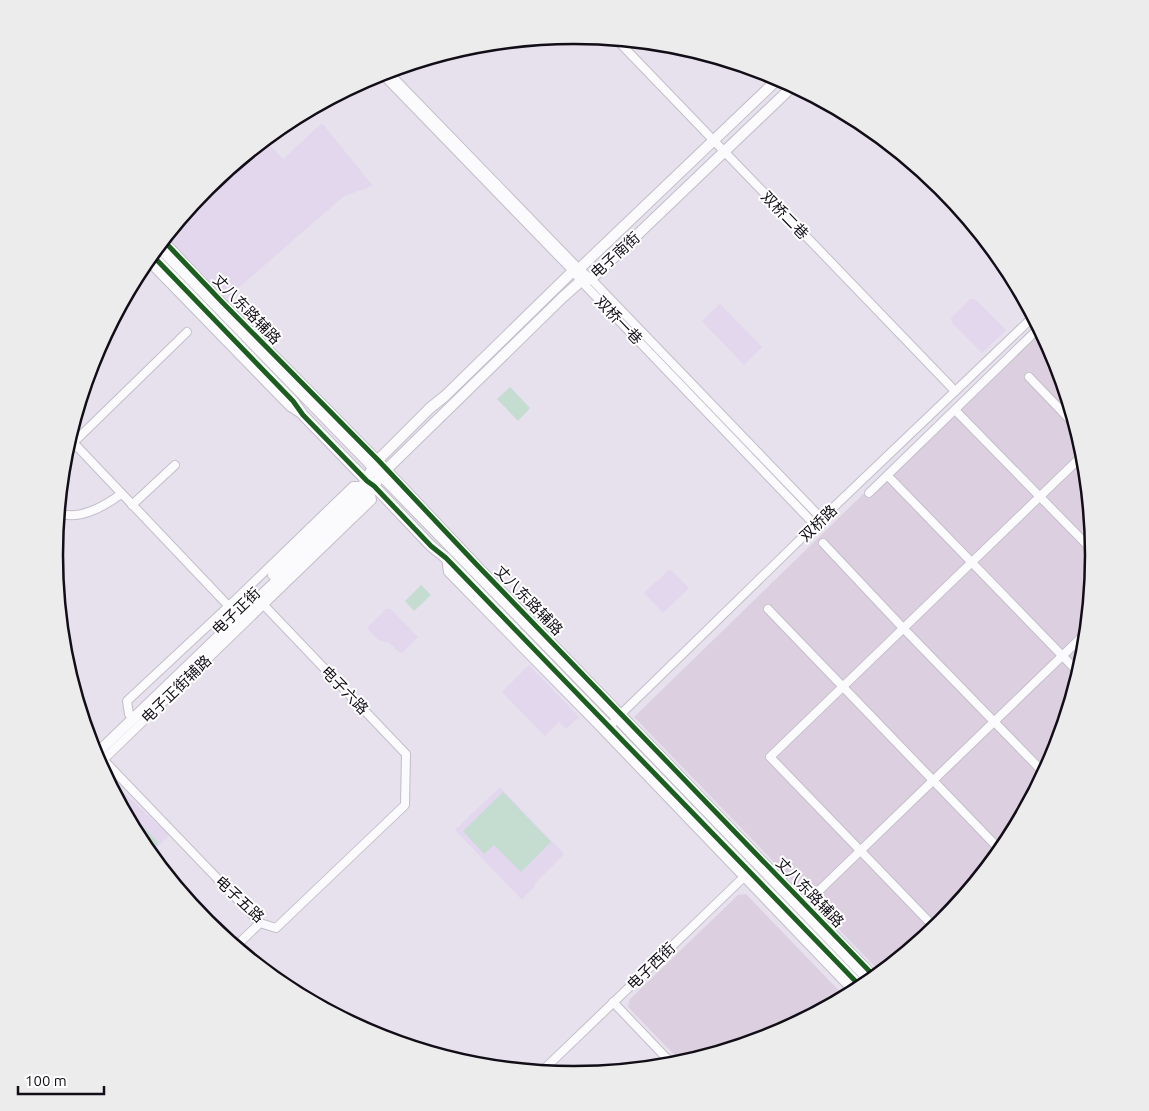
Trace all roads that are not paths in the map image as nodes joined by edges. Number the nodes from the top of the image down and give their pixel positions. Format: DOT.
graph roads {
  1 [pos="623,46"];
  2 [pos="393,78"];
  3 [pos="388,80"];
  4 [pos="773,84"];
  5 [pos="788,91"];
  6 [pos="714,141"];
  7 [pos="724,152"];
  8 [pos="167,247"];
  9 [pos="164,250"];
  10 [pos="172,255"];
  11 [pos="157,260"];
  12 [pos="153,266"];
  13 [pos="576,270"];
  14 [pos="586,280"];
  15 [pos="1029,321"];
  16 [pos="187,332"];
  17 [pos="1035,333"];
  18 [pos="1029,377"];
  19 [pos="955,391"];
  20 [pos="955,410"];
  21 [pos="304,415"];
  22 [pos="1067,417"];
  23 [pos="77,435"];
  24 [pos="75,445"];
  25 [pos="1077,461"];
  26 [pos="375,463"];
  27 [pos="175,465"];
  28 [pos="384,472"];
  29 [pos="888,476"];
  30 [pos="368,486"];
  31 [pos="870,493"];
  32 [pos="121,494"];
  33 [pos="1040,496"];
  34 [pos="132,505"];
  35 [pos="65,516"];
  36 [pos="822,519"];
  37 [pos="815,525"];
  38 [pos="1086,542"];
  39 [pos="823,543"];
  40 [pos="971,562"];
  41 [pos="260,602"];
  42 [pos="768,609"];
  43 [pos="234,612"];
  44 [pos="904,629"];
  45 [pos="1079,641"];
  46 [pos="1062,656"];
  47 [pos="1073,667"];
  48 [pos="843,687"];
  49 [pos="994,722"];
  50 [pos="613,723"];
  51 [pos="101,748"];
  52 [pos="101,749"];
  53 [pos="101,749"];
  54 [pos="110,768"];
  55 [pos="1039,768"];
  56 [pos="933,781"];
  57 [pos="406,790"];
  58 [pos="996,846"];
  59 [pos="861,851"];
  60 [pos="752,868"];
  61 [pos="802,907"];
  62 [pos="260,922"];
  63 [pos="930,923"];
  64 [pos="240,942"];
  65 [pos="870,973"];
  66 [pos="866,976"];
  67 [pos="857,982"];
  68 [pos="850,987"];
  69 [pos="613,1002"];
  70 [pos="667,1058"];
  71 [pos="547,1066"];
  1 -- 6 [label="street, 双桥二巷"];
  2 -- 13 [label="street, 双桥一巷"];
  3 -- 13 [label="street, 双桥一巷"];
  4 -- 6 [label="main road, 电子南街"];
  5 -- 7 [label="main road, 电子南街"];
  6 -- 7 [label="street, 双桥二巷"];
  6 -- 13 [label="main road, 电子南街"];
  7 -- 14 [label="main road, 电子南街"];
  7 -- 19 [label="street, 双桥二巷"];
  8 -- 10 [label="street"];
  9 -- 10 [label="main road"];
  10 -- 26 [label="main road"];
  11 -- 21 [label="main road"];
  12 -- 21 [label="street"];
  13 -- 14 [label="street, 双桥一巷"];
  13 -- 26 [label="main road, 电子南街"];
  14 -- 28 [label="main road, 电子南街"];
  14 -- 36 [label="street, 双桥一巷"];
  14 -- 37 [label="street, 双桥一巷"];
  15 -- 19 [label="street, 双桥路"];
  16 -- 23 [label="street"];
  17 -- 20 [label="street"];
  18 -- 22 [label="street"];
  19 -- 36 [label="street, 双桥路"];
  20 -- 29 [label="street"];
  20 -- 33 [label="street"];
  21 -- 30 [label="main road"];
  24 -- 32 [label="street"];
  25 -- 33 [label="street"];
  26 -- 28 [label="main road"];
  26 -- 30 [label="main road, 电子正街"];
  27 -- 34 [label="street"];
  28 -- 30 [label="main road, 电子南街"];
  28 -- 50 [label="main road"];
  29 -- 31 [label="street"];
  29 -- 40 [label="street"];
  30 -- 41 [label="main road, 电子正街"];
  30 -- 43 [label="main road, 电子正街"];
  30 -- 50 [label="main road"];
  32 -- 34 [label="street"];
  32 -- 35 [label="street"];
  33 -- 38 [label="street"];
  33 -- 40 [label="street"];
  34 -- 43 [label="street"];
  36 -- 37 [label="street, 双桥路"];
  37 -- 50 [label="street, 双桥路"];
  39 -- 44 [label="street"];
  40 -- 44 [label="street"];
  40 -- 46 [label="street"];
  41 -- 43 [label="main road, 电子正街"];
  41 -- 52 [label="street, 电子正街辅路"];
  41 -- 57 [label="street, 电子六路"];
  42 -- 48 [label="street"];
  43 -- 51 [label="main road, 电子正街"];
  43 -- 53 [label="main road, 电子正街"];
  44 -- 48 [label="street"];
  44 -- 49 [label="street"];
  45 -- 46 [label="street"];
  46 -- 47 [label="street"];
  46 -- 49 [label="street"];
  48 -- 56 [label="street"];
  48 -- 59 [label="street"];
  49 -- 55 [label="street"];
  49 -- 56 [label="street"];
  50 -- 60 [label="main road"];
  50 -- 60 [label="street, 丈八东路辅路"];
  54 -- 62 [label="street, 电子五路"];
  56 -- 58 [label="street"];
  56 -- 59 [label="street"];
  57 -- 62 [label="street, 电子五路"];
  59 -- 61 [label="street"];
  59 -- 63 [label="street"];
  60 -- 61 [label="main road"];
  60 -- 67 [label="main road"];
  60 -- 68 [label="street, 丈八东路辅路"];
  60 -- 69 [label="street, 电子西街"];
  61 -- 65 [label="street, 丈八东路辅路"];
  61 -- 66 [label="main road"];
  62 -- 64 [label="street"];
  69 -- 70 [label="street"];
  69 -- 71 [label="street, 电子西街"];
}
